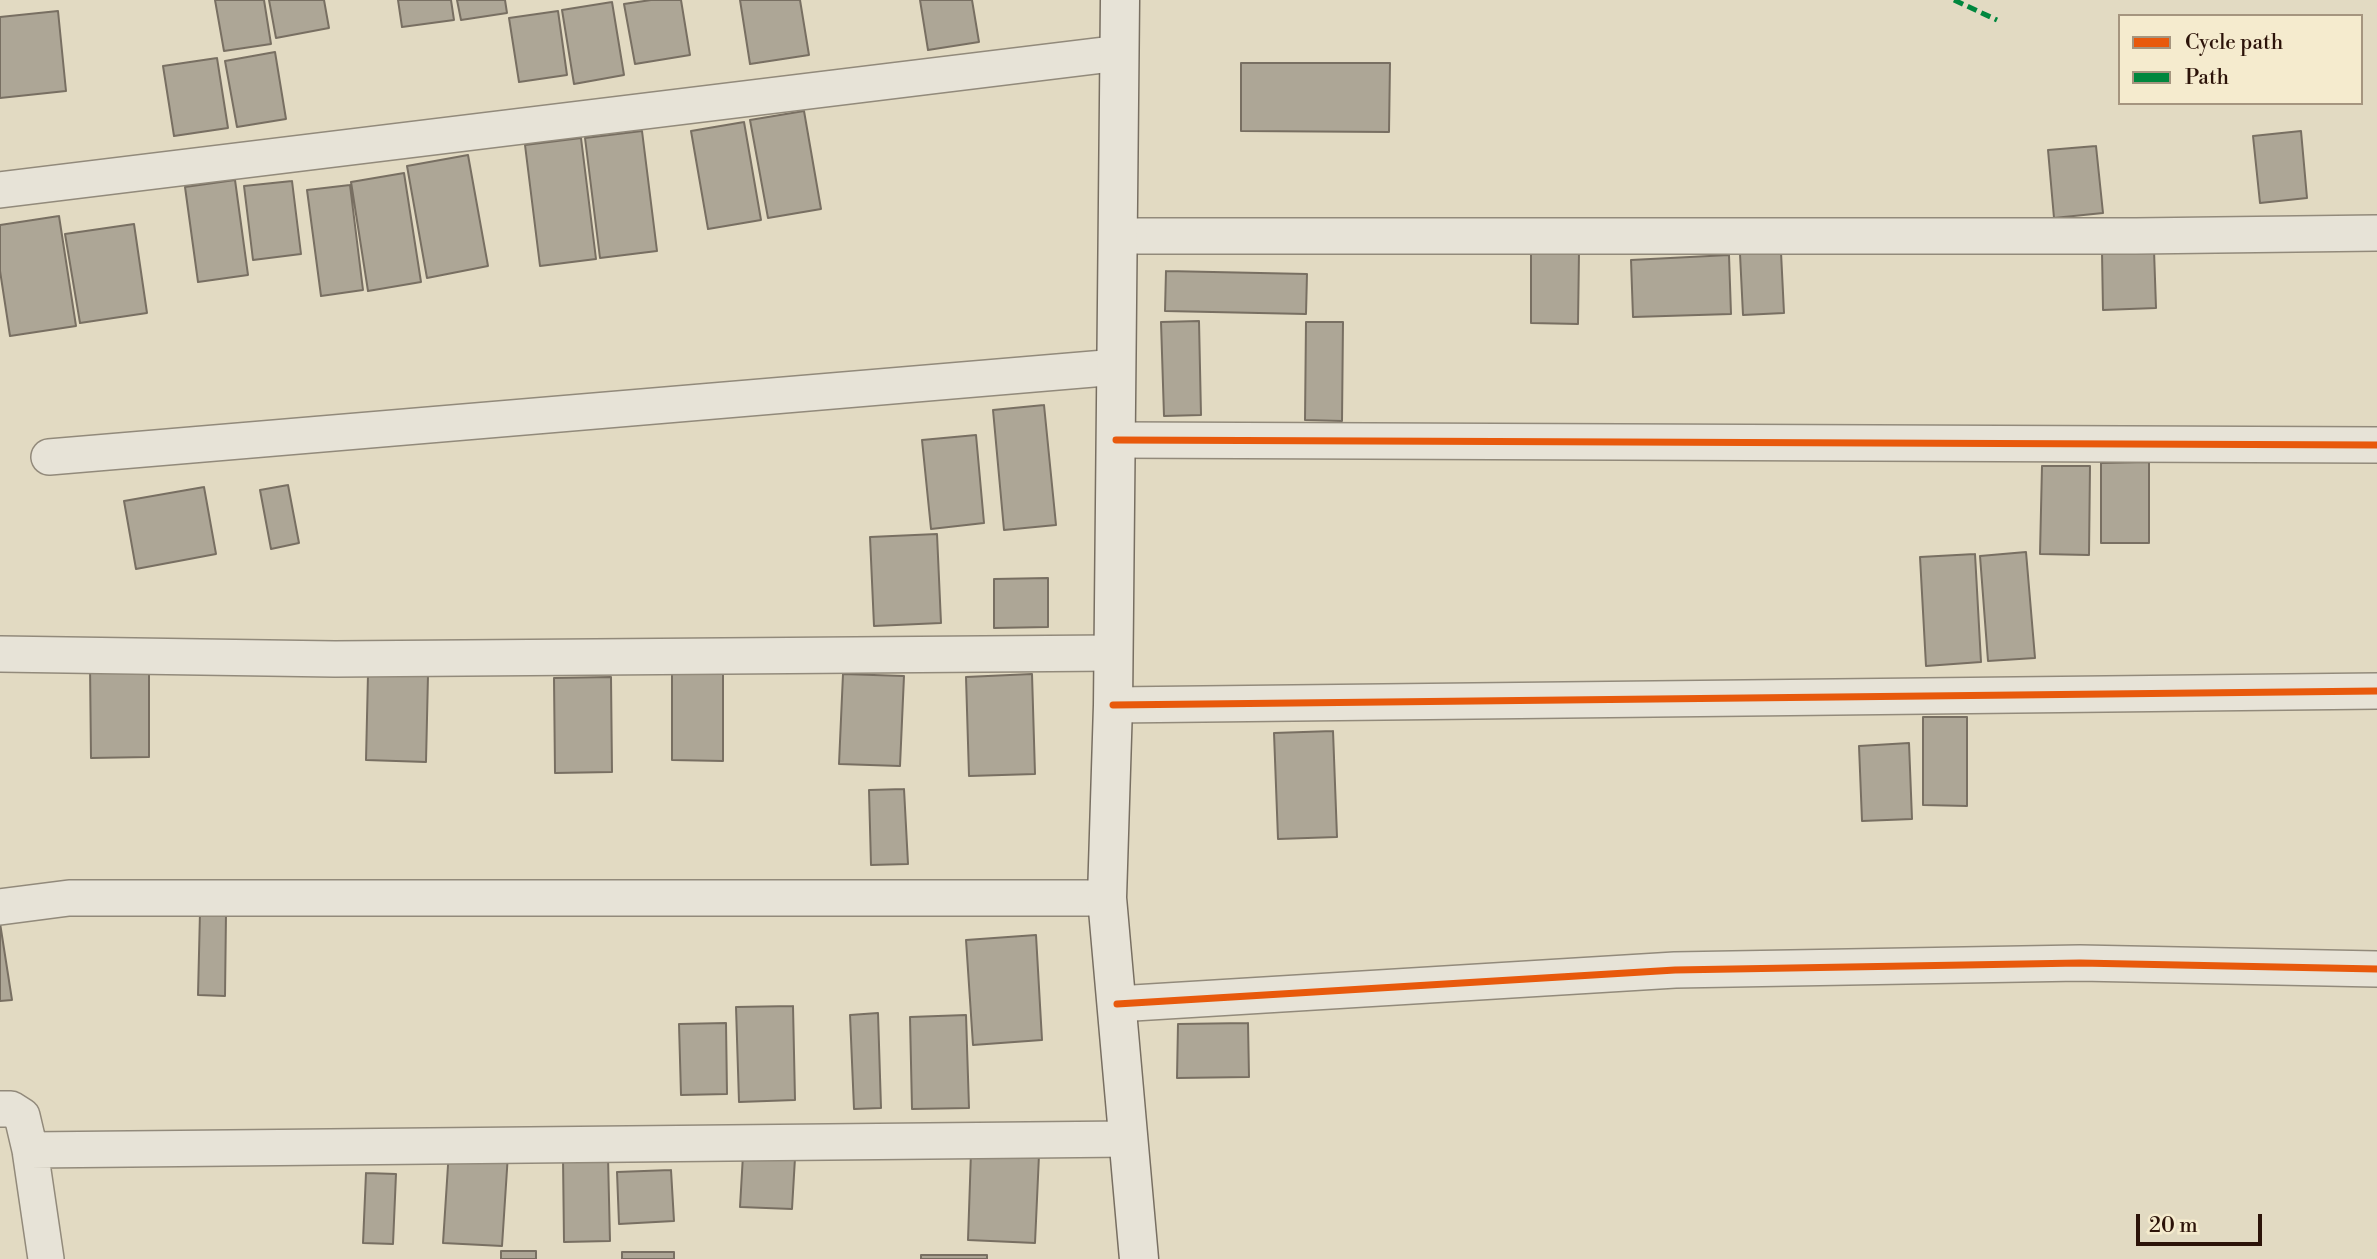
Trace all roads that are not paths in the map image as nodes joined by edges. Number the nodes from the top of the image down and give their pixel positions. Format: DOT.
graph roads {
  1 [pos="1120,0"];
  2 [pos="1120,53"];
  3 [pos="0,190"];
  4 [pos="2377,233"];
  5 [pos="1118,236"];
  6 [pos="1117,367"];
  7 [pos="1116,440"];
  8 [pos="2377,444"];
  9 [pos="49,457"];
  10 [pos="1114,653"];
  11 [pos="0,654"];
  12 [pos="2377,691"];
  13 [pos="1113,705"];
  14 [pos="1107,898"];
  15 [pos="0,907"];
  16 [pos="2377,969"];
  17 [pos="1117,1004"];
  18 [pos="0,1109"];
  19 [pos="1128,1139"];
  20 [pos="30,1150"];
  21 [pos="46,1259"];
  22 [pos="1139,1259"];
  1 -- 2 [label="main road"];
  2 -- 3 [label="street"];
  2 -- 5 [label="main road"];
  4 -- 5 [label="street"];
  5 -- 6 [label="main road"];
  6 -- 7 [label="main road"];
  6 -- 9 [label="street"];
  7 -- 8 [label="street"];
  7 -- 10 [label="main road"];
  10 -- 11 [label="street"];
  10 -- 13 [label="main road"];
  12 -- 13 [label="street"];
  13 -- 14 [label="main road"];
  14 -- 15 [label="street"];
  14 -- 17 [label="main road"];
  16 -- 17 [label="street"];
  17 -- 19 [label="main road"];
  18 -- 20 [label="street"];
  19 -- 20 [label="street"];
  19 -- 22 [label="main road"];
  20 -- 21 [label="street"];
}
